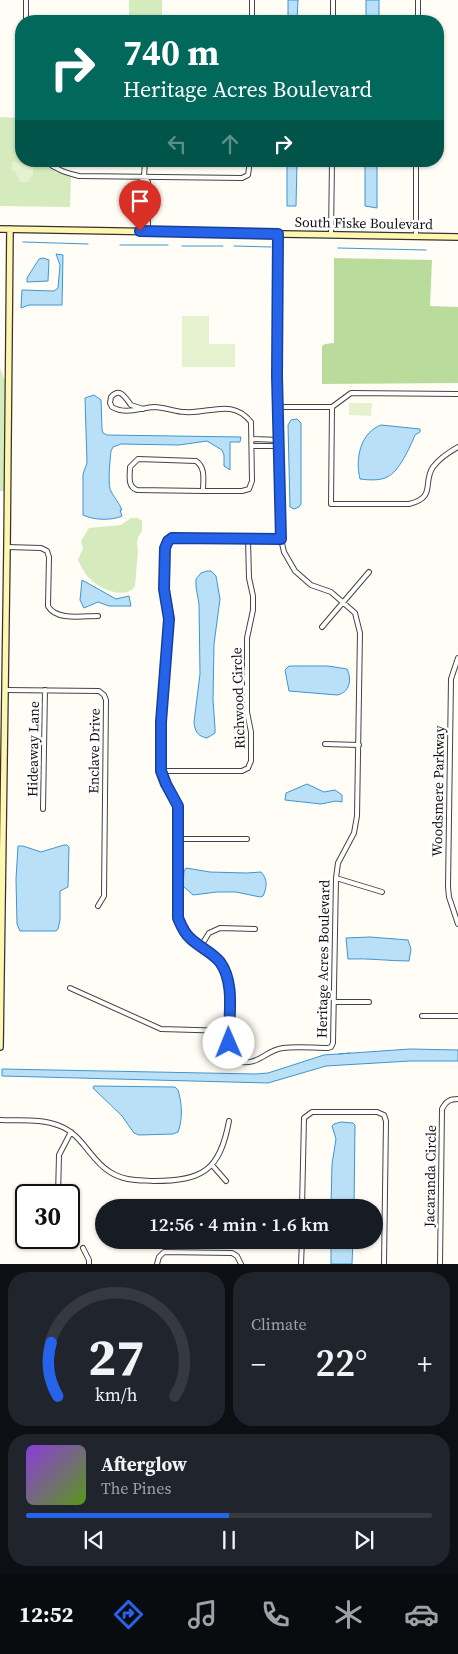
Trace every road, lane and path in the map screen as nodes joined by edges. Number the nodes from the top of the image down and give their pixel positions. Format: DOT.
graph roads {
  1 [pos="26,0"];
  2 [pos="252,0"];
  3 [pos="333,0"];
  4 [pos="418,0"];
  5 [pos="26,15"];
  6 [pos="252,15"];
  7 [pos="333,15"];
  8 [pos="418,15"];
  9 [pos="54,167"];
  10 [pos="145,167"];
  11 [pos="249,167"];
  12 [pos="332,167"];
  13 [pos="416,167"];
  14 [pos="144,177"];
  15 [pos="0,229"];
  16 [pos="10,229"];
  17 [pos="140,231"];
  18 [pos="148,231"];
  19 [pos="278,234"];
  20 [pos="331,235"];
  21 [pos="416,237"];
  22 [pos="458,237"];
  23 [pos="458,394"];
  24 [pos="278,407"];
  25 [pos="332,407"];
  26 [pos="143,409"];
  27 [pos="252,439"];
  28 [pos="279,440"];
  29 [pos="252,446"];
  30 [pos="279,446"];
  31 [pos="458,447"];
  32 [pos="203,490"];
  33 [pos="248,539"];
  34 [pos="281,539"];
  35 [pos="7,547"];
  36 [pos="369,572"];
  37 [pos="342,602"];
  38 [pos="98,616"];
  39 [pos="322,627"];
  40 [pos="458,658"];
  41 [pos="5,690"];
  42 [pos="45,690"];
  43 [pos="325,744"];
  44 [pos="359,745"];
  45 [pos="161,771"];
  46 [pos="43,809"];
  47 [pos="178,839"];
  48 [pos="247,839"];
  49 [pos="336,878"];
  50 [pos="382,892"];
  51 [pos="98,906"];
  52 [pos="458,924"];
  53 [pos="255,930"];
  54 [pos="201,946"];
  55 [pos="70,988"];
  56 [pos="334,1002"];
  57 [pos="369,1002"];
  58 [pos="422,1016"];
  59 [pos="458,1016"];
  60 [pos="229,1031"];
  61 [pos="0,1047"];
  62 [pos="458,1099"];
  63 [pos="0,1120"];
  64 [pos="229,1121"];
  65 [pos="71,1132"];
  66 [pos="212,1165"];
  67 [pos="226,1181"];
  68 [pos="58,1184"];
  69 [pos="302,1199"];
  70 [pos="83,1248"];
  71 [pos="302,1249"];
  72 [pos="89,1264"];
  73 [pos="157,1264"];
  74 [pos="241,1264"];
  75 [pos="302,1264"];
  76 [pos="384,1264"];
  77 [pos="440,1264"];
  1 -- 5 [label="street"];
  2 -- 6 [label="street"];
  3 -- 7 [label="street"];
  4 -- 8 [label="street"];
  9 -- 14 [label="street"];
  10 -- 14 [label="street"];
  11 -- 14 [label="street"];
  12 -- 20 [label="street"];
  13 -- 21 [label="street"];
  14 -- 17 [label="street"];
  14 -- 18 [label="street"];
  15 -- 16 [label="street, South Fiske Boulevard"];
  16 -- 17 [label="street, South Fiske Boulevard"];
  16 -- 35 [label="street"];
  17 -- 18 [label="street, South Fiske Boulevard"];
  18 -- 19 [label="street, South Fiske Boulevard"];
  19 -- 20 [label="street, South Fiske Boulevard"];
  19 -- 24 [label="street, Heritage Acres Boulevard"];
  20 -- 21 [label="street, South Fiske Boulevard"];
  21 -- 22 [label="street, South Fiske Boulevard"];
  23 -- 25 [label="street"];
  24 -- 25 [label="street"];
  24 -- 28 [label="street, Heritage Acres Boulevard"];
  25 -- 31 [label="street"];
  26 -- 26 [label="street"];
  26 -- 27 [label="street"];
  27 -- 28 [label="street"];
  27 -- 29 [label="street"];
  28 -- 30 [label="street, Heritage Acres Boulevard"];
  29 -- 30 [label="street"];
  29 -- 32 [label="street"];
  30 -- 34 [label="street, Heritage Acres Boulevard"];
  32 -- 32 [label="street"];
  33 -- 34 [label="street, Heritage Acres Boulevard"];
  33 -- 45 [label="street, Heritage Acres Boulevard"];
  33 -- 45 [label="street, Richwood Circle"];
  34 -- 37 [label="street, Heritage Acres Boulevard"];
  35 -- 38 [label="street"];
  35 -- 41 [label="street"];
  36 -- 37 [label="street"];
  37 -- 39 [label="street"];
  37 -- 44 [label="street, Heritage Acres Boulevard"];
  40 -- 52 [label="street, Woodsmere Parkway"];
  41 -- 42 [label="street, Enclave Drive"];
  41 -- 61 [label="street"];
  42 -- 46 [label="street, Hideaway Lane"];
  42 -- 51 [label="street, Enclave Drive"];
  43 -- 44 [label="street"];
  44 -- 49 [label="street, Heritage Acres Boulevard"];
  45 -- 47 [label="street, Heritage Acres Boulevard"];
  47 -- 48 [label="street"];
  47 -- 54 [label="street, Heritage Acres Boulevard"];
  49 -- 50 [label="street"];
  49 -- 56 [label="street, Heritage Acres Boulevard"];
  53 -- 54 [label="street"];
  54 -- 60 [label="street, Heritage Acres Boulevard"];
  55 -- 60 [label="street"];
  56 -- 57 [label="street"];
  56 -- 60 [label="street, Heritage Acres Boulevard"];
  58 -- 59 [label="street"];
  62 -- 77 [label="street, Jacaranda Circle"];
  63 -- 65 [label="street"];
  64 -- 66 [label="street"];
  65 -- 66 [label="street"];
  65 -- 68 [label="street"];
  66 -- 67 [label="street"];
  69 -- 76 [label="street"];
  70 -- 72 [label="street"];
  71 -- 75 [label="street"];
  73 -- 74 [label="street"];
}
